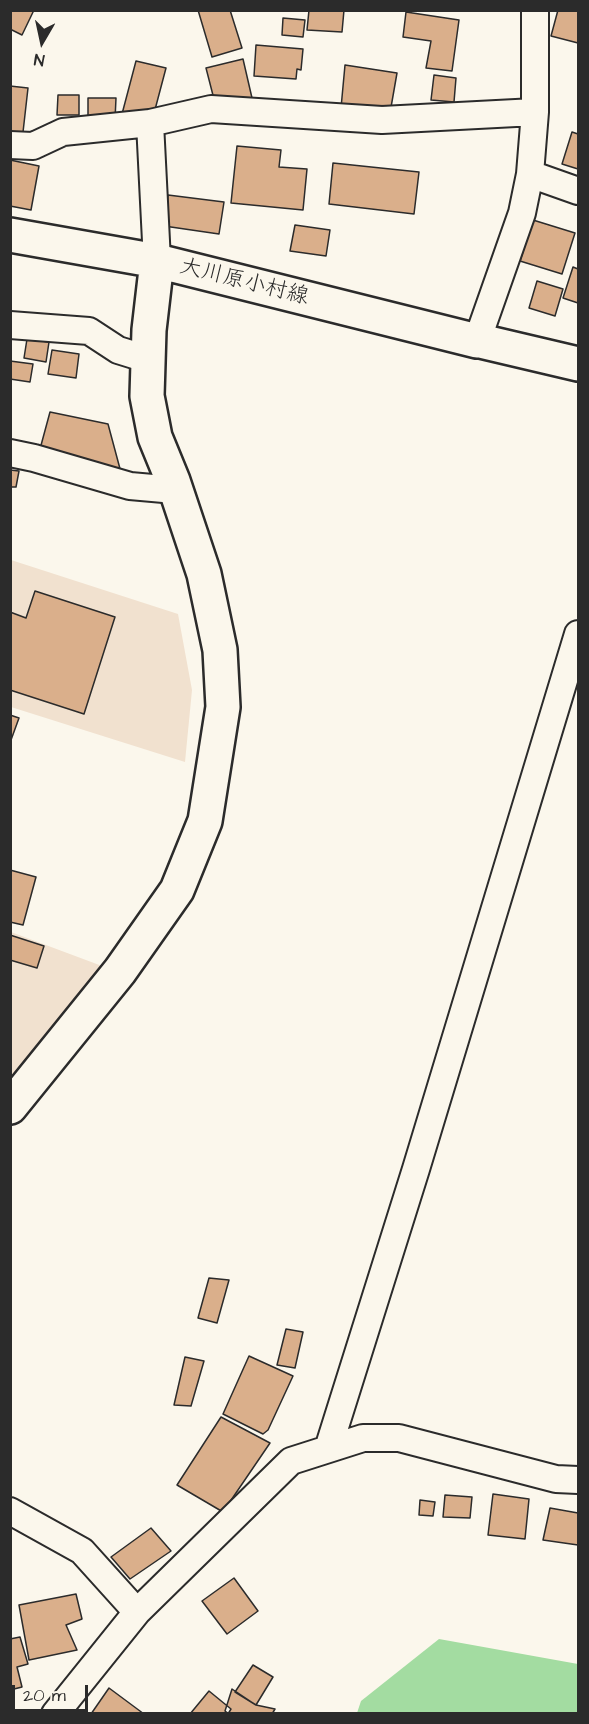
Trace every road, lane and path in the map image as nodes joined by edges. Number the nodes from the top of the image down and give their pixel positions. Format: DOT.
graph roads {
  1 [pos="535,10"];
  2 [pos="535,112"];
  3 [pos="150,123"];
  4 [pos="10,145"];
  5 [pos="530,174"];
  6 [pos="579,190"];
  7 [pos="10,235"];
  8 [pos="157,261"];
  9 [pos="10,325"];
  10 [pos="476,340"];
  11 [pos="147,358"];
  12 [pos="579,364"];
  13 [pos="10,453"];
  14 [pos="175,489"];
  15 [pos="579,634"];
  16 [pos="10,1107"];
  17 [pos="328,1449"];
  18 [pos="579,1480"];
  19 [pos="10,1510"];
  20 [pos="137,1612"];
  21 [pos="55,1713"];
  1 -- 2 [label="street"];
  2 -- 3 [label="street"];
  2 -- 5 [label="street"];
  3 -- 4 [label="street"];
  3 -- 8 [label="street"];
  5 -- 6 [label="street"];
  5 -- 10 [label="street"];
  7 -- 8 [label="street, 大川原小村線"];
  8 -- 10 [label="street, 大川原小村線"];
  8 -- 11 [label="street"];
  9 -- 11 [label="street"];
  10 -- 12 [label="street, 大川原小村線"];
  11 -- 14 [label="street"];
  13 -- 14 [label="street"];
  14 -- 16 [label="street"];
  15 -- 17 [label="street"];
  17 -- 18 [label="street"];
  17 -- 20 [label="street"];
  19 -- 20 [label="street"];
  20 -- 21 [label="street"];
}
